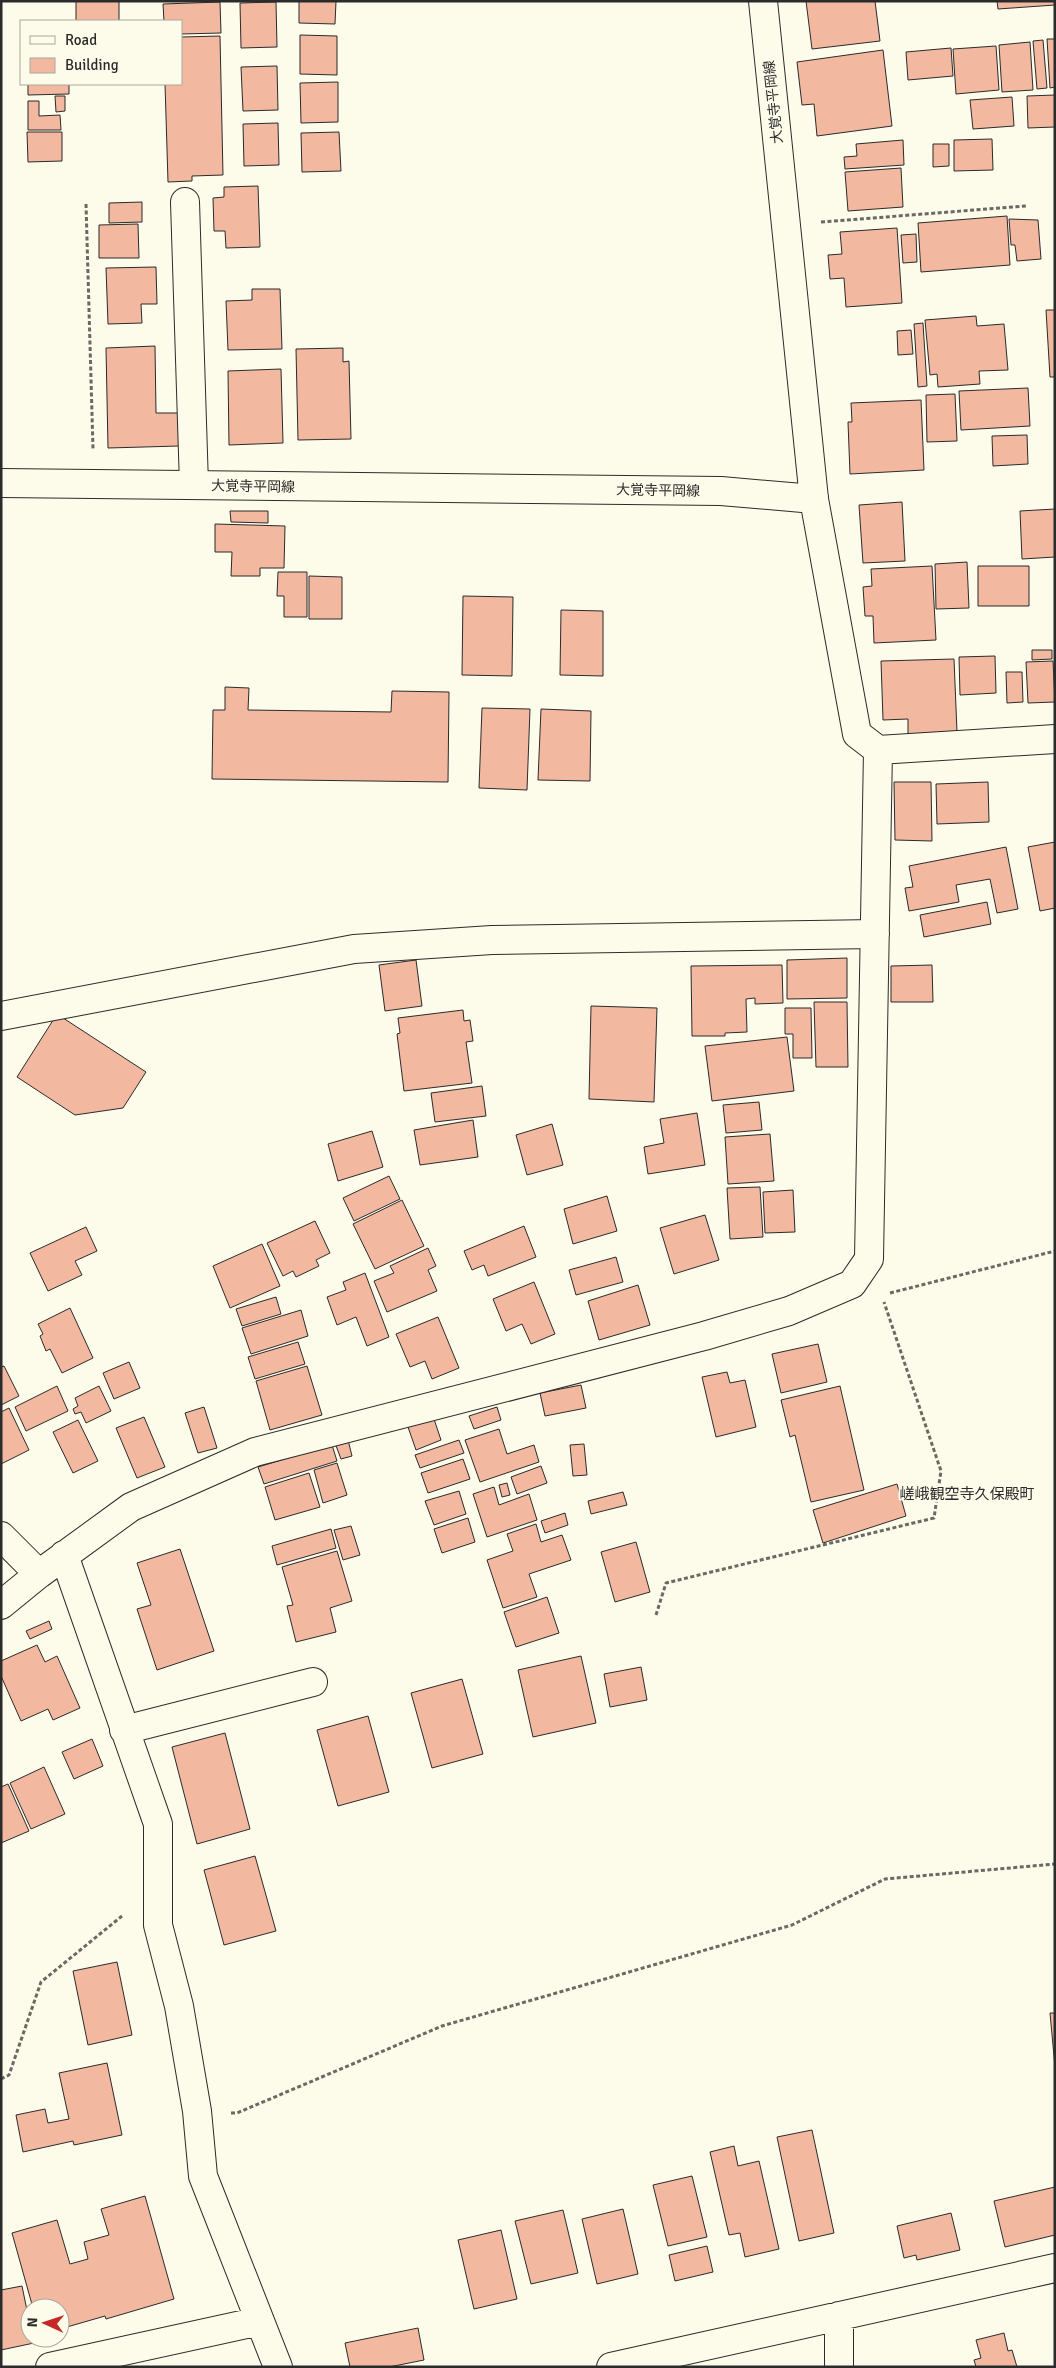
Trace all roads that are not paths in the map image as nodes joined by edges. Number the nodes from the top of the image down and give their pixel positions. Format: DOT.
graph roads {
  1 [pos="763,1"];
  2 [pos="185,202"];
  3 [pos="1,483"];
  4 [pos="194,486"];
  5 [pos="814,499"];
  6 [pos="1055,739"];
  7 [pos="878,750"];
  8 [pos="875,934"];
  9 [pos="1,1016"];
  10 [pos="1,1536"];
  11 [pos="64,1555"];
  12 [pos="39,1574"];
  13 [pos="1,1605"];
  14 [pos="313,1682"];
  15 [pos="124,1730"];
  16 [pos="1055,2268"];
  17 [pos="839,2316"];
  18 [pos="260,2321"];
  19 [pos="50,2367"];
  20 [pos="278,2367"];
  21 [pos="611,2367"];
  22 [pos="839,2367"];
  1 -- 5 [label="street, 大覚寺平岡線"];
  2 -- 4 [label="street"];
  3 -- 4 [label="street, 大覚寺平岡線"];
  4 -- 5 [label="street, 大覚寺平岡線"];
  5 -- 7 [label="street"];
  6 -- 7 [label="street"];
  7 -- 8 [label="street"];
  8 -- 9 [label="street"];
  8 -- 11 [label="street"];
  10 -- 12 [label="street"];
  11 -- 12 [label="street"];
  11 -- 15 [label="street"];
  12 -- 13 [label="street"];
  14 -- 15 [label="street"];
  15 -- 18 [label="street"];
  16 -- 17 [label="street"];
  17 -- 21 [label="street"];
  17 -- 22 [label="street"];
  18 -- 19 [label="street"];
  18 -- 20 [label="street"];
}
